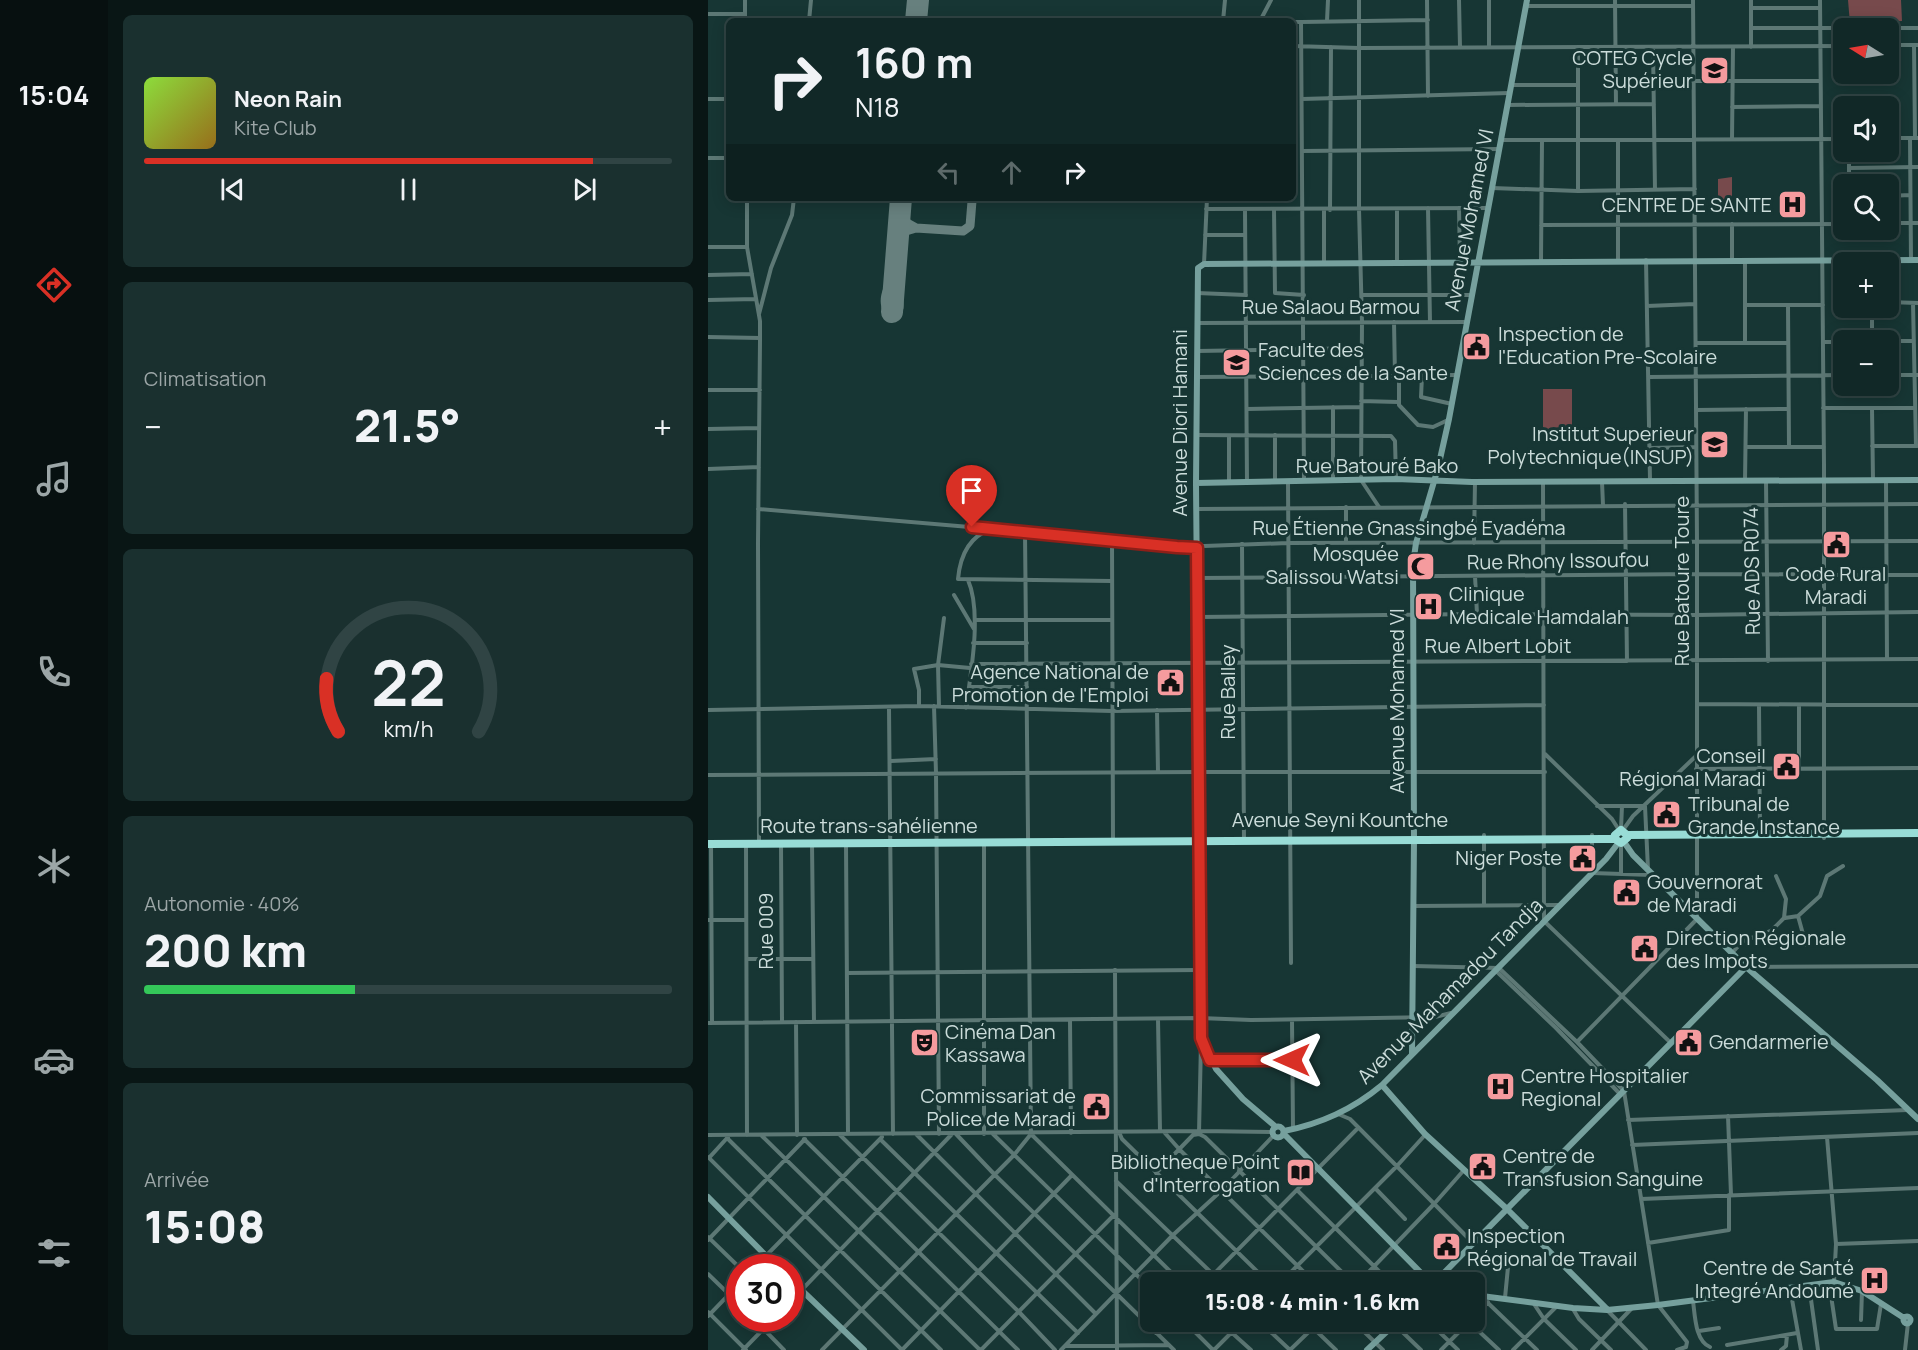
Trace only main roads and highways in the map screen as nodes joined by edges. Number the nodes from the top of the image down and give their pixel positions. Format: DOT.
graph roads {
  1 [pos="1918,835"];
  2 [pos="1824,836"];
  3 [pos="1697,837"];
  4 [pos="1028,840"];
  5 [pos="892,841"];
  6 [pos="758,842"];
  7 [pos="781,842"];
  8 [pos="709,843"];
  1 -- 2 [label="highway, Avenue Seyni Kountche"];
  2 -- 3 [label="highway, Avenue Seyni Kountche"];
  2 -- 3 [label="highway, Avenue Seyni Kountche"];
  3 -- 4 [label="highway, Avenue Seyni Kountche"];
  4 -- 5 [label="highway, Route trans-sahélienne"];
  5 -- 7 [label="highway, Route trans-sahélienne"];
  5 -- 7 [label="highway, Route trans-sahélienne"];
  6 -- 7 [label="highway, Route trans-sahélienne"];
  6 -- 8 [label="highway, Route trans-sahélienne"];
  6 -- 8 [label="highway, Route trans-sahélienne"];
}
